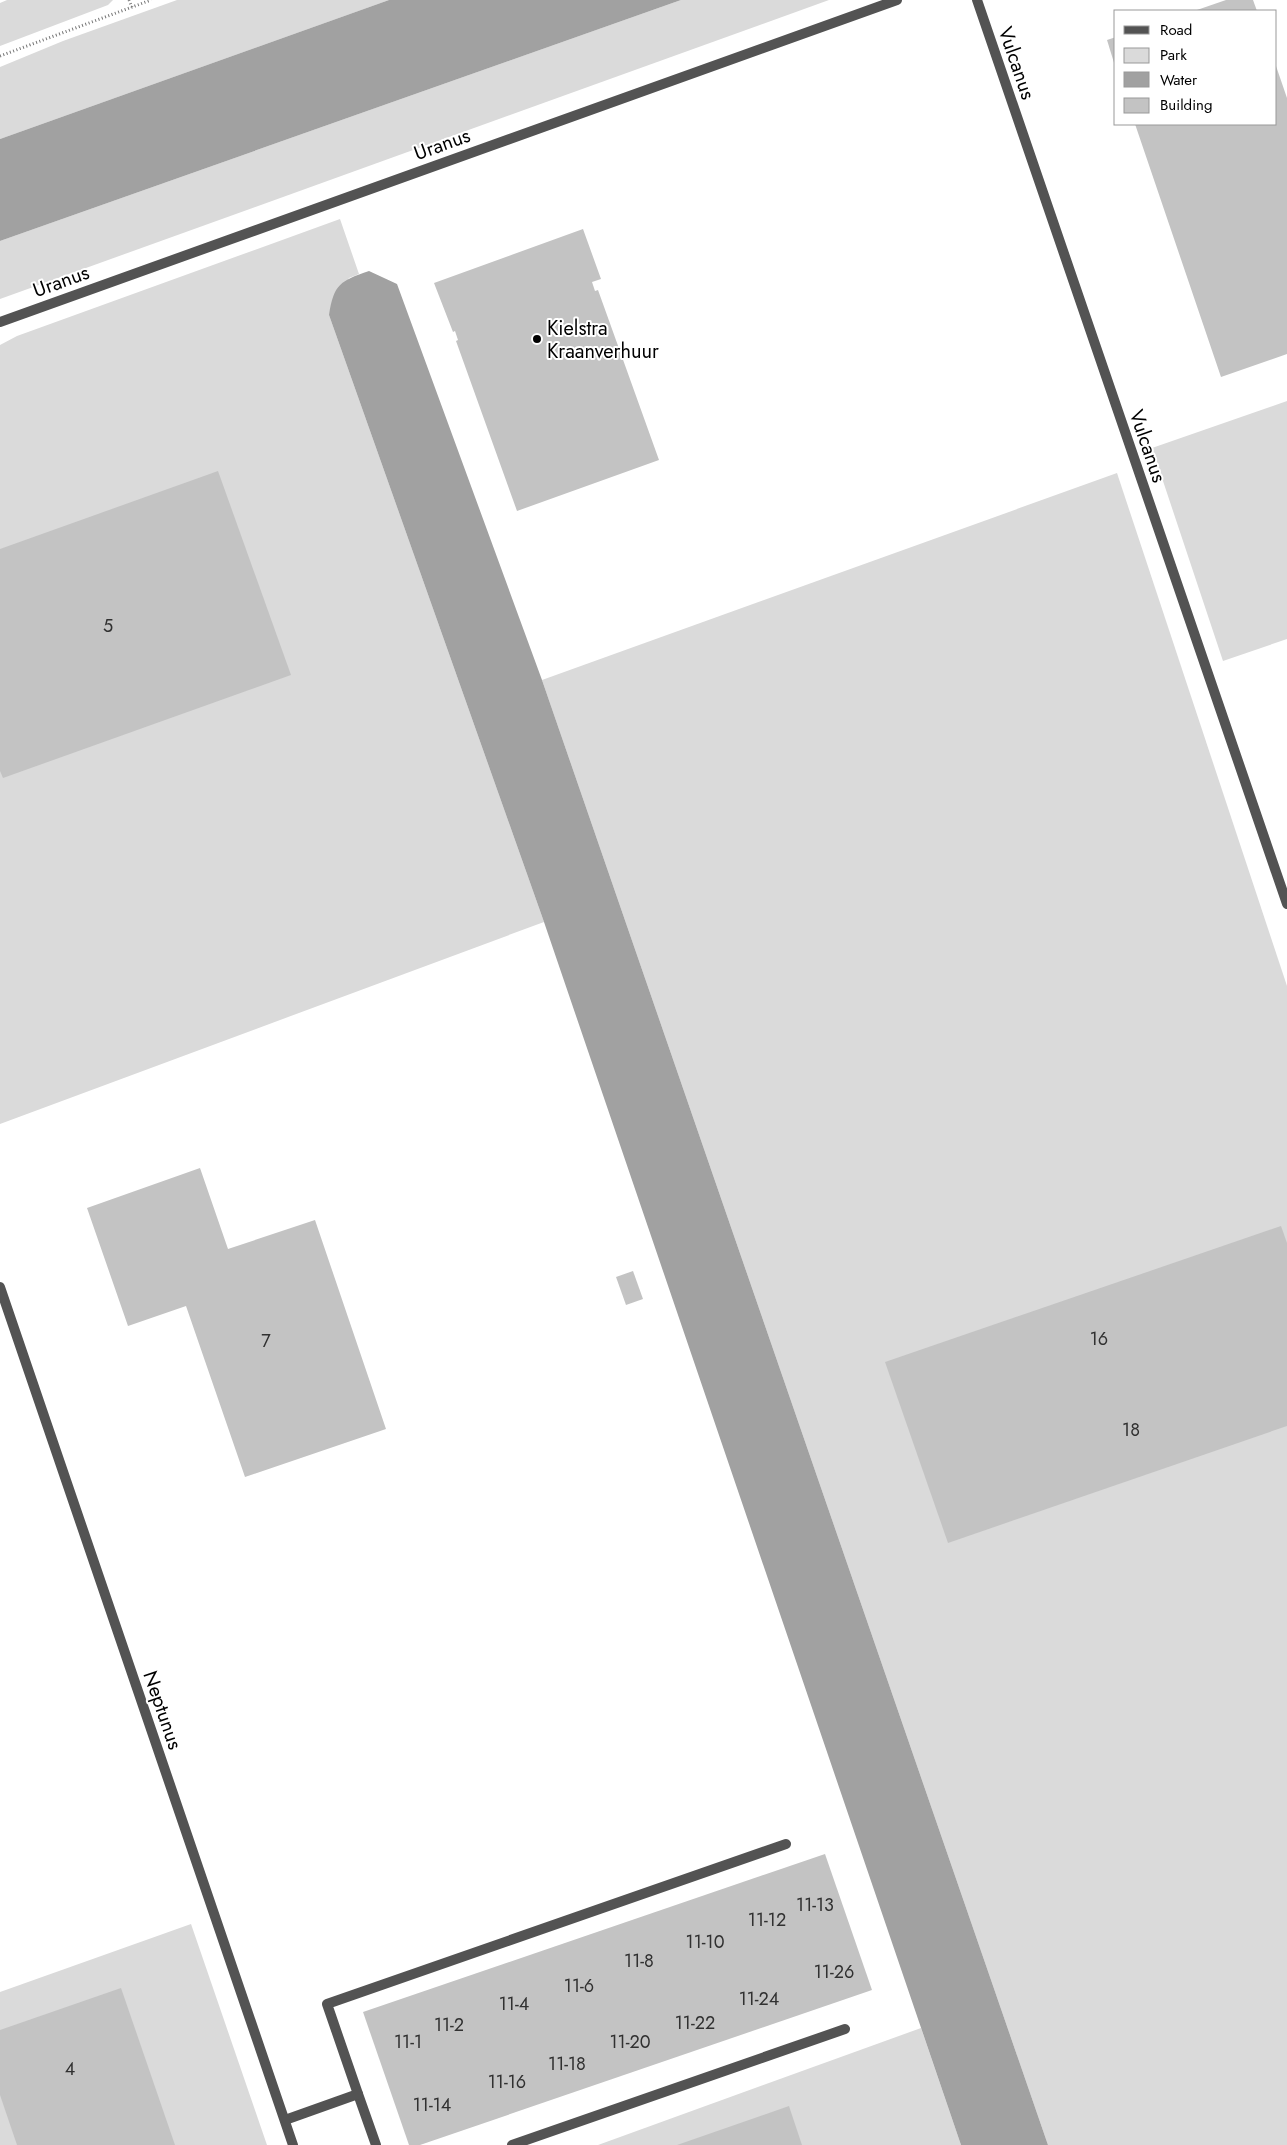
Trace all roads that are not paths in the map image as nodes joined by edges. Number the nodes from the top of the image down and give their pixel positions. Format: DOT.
graph roads {
  1 [pos="897,0"];
  2 [pos="976,0"];
  3 [pos="0,322"];
  4 [pos="1287,904"];
  5 [pos="0,1287"];
  6 [pos="786,1844"];
  7 [pos="844,2028"];
  8 [pos="358,2094"];
  9 [pos="285,2120"];
  10 [pos="293,2145"];
  11 [pos="376,2145"];
  12 [pos="512,2145"];
  1 -- 3 [label="street, Uranus"];
  2 -- 4 [label="street, Vulcanus"];
  5 -- 9 [label="street, Neptunus"];
  6 -- 8 [label="street"];
  7 -- 12 [label="street"];
  8 -- 9 [label="street"];
  8 -- 11 [label="street"];
  9 -- 10 [label="street, Neptunus"];
}
